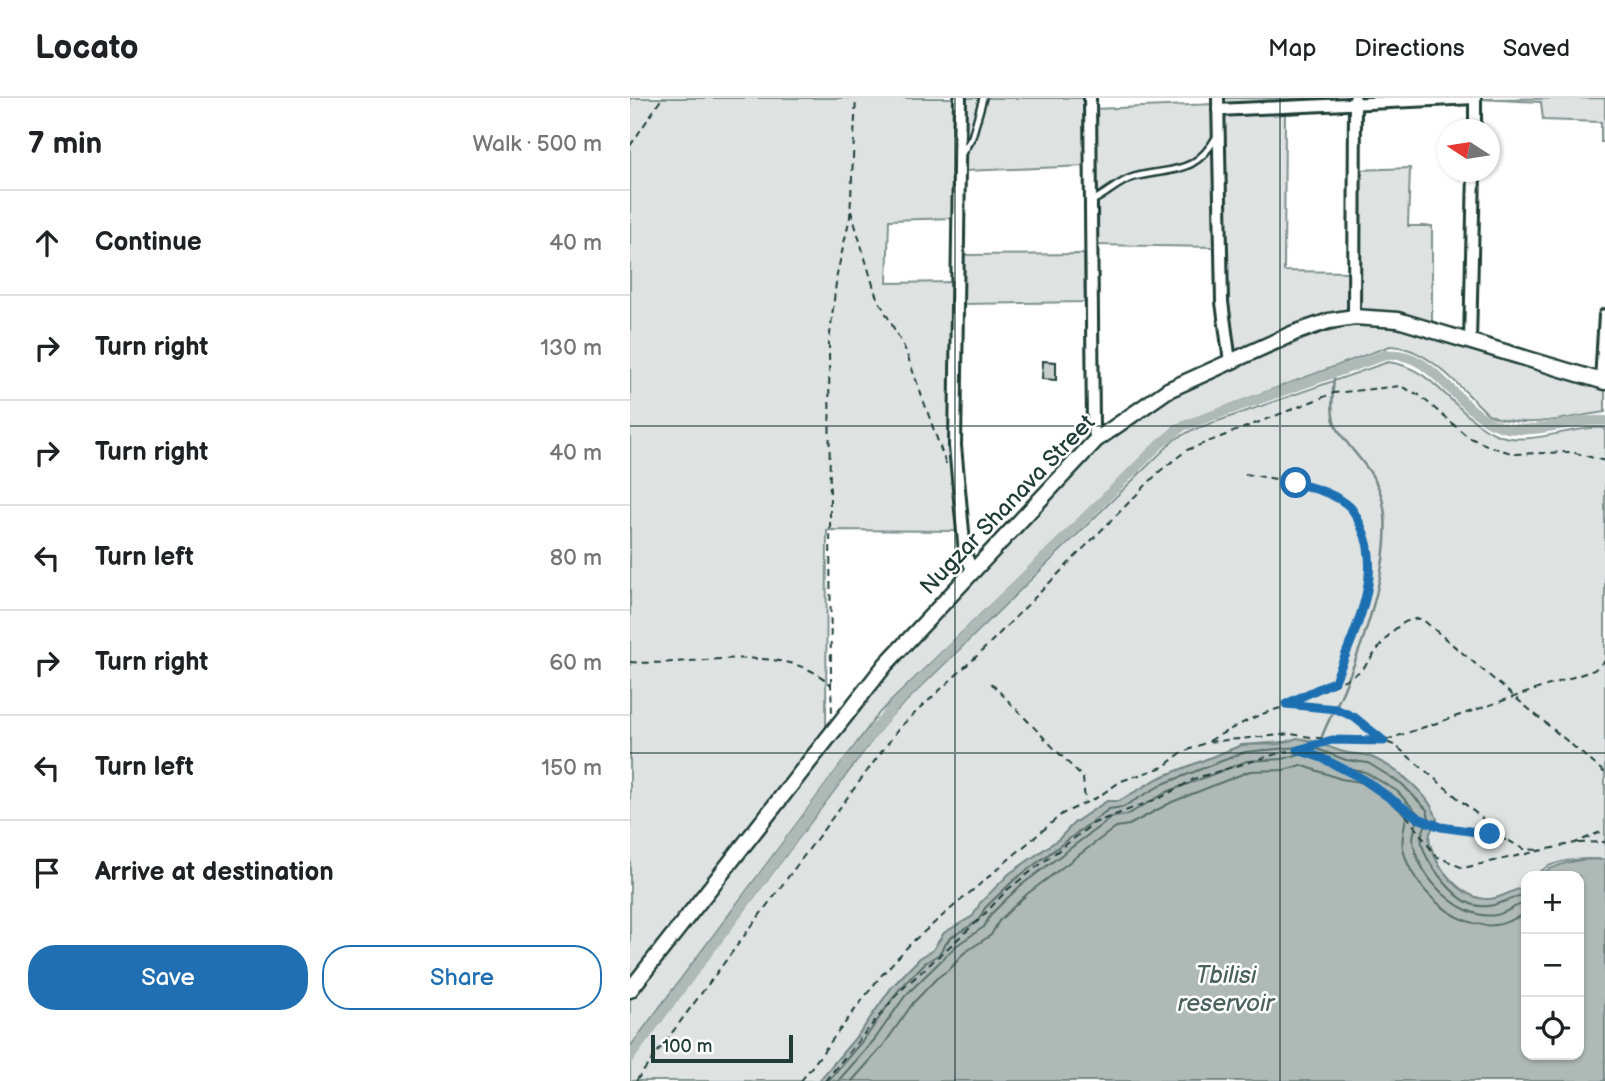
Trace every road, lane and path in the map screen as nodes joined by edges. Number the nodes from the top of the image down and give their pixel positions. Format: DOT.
graph roads {
  1 [pos="662,98"];
  2 [pos="856,98"];
  3 [pos="960,98"];
  4 [pos="983,98"];
  5 [pos="1090,98"];
  6 [pos="1475,98"];
  7 [pos="1355,101"];
  8 [pos="1218,104"];
  9 [pos="1475,119"];
  10 [pos="1218,133"];
  11 [pos="630,146"];
  12 [pos="960,157"];
  13 [pos="1474,182"];
  14 [pos="1090,202"];
  15 [pos="850,206"];
  16 [pos="1605,315"];
  17 [pos="1354,317"];
  18 [pos="1470,341"];
  19 [pos="1604,341"];
  20 [pos="1230,362"];
  21 [pos="1603,382"];
  22 [pos="1096,440"];
  23 [pos="1605,461"];
  24 [pos="949,472"];
  25 [pos="1245,474"];
  26 [pos="972,570"];
  27 [pos="1605,661"];
  28 [pos="630,662"];
  29 [pos="1335,681"];
  30 [pos="991,683"];
  31 [pos="831,685"];
  32 [pos="1512,695"];
  33 [pos="1286,704"];
  34 [pos="832,732"];
  35 [pos="1332,740"];
  36 [pos="1384,741"];
  37 [pos="1207,742"];
  38 [pos="1298,750"];
  39 [pos="1605,773"];
  40 [pos="1085,804"];
  41 [pos="1399,804"];
  42 [pos="1605,830"];
  43 [pos="1509,841"];
  44 [pos="1575,842"];
  45 [pos="1605,842"];
  46 [pos="1543,851"];
  47 [pos="630,990"];
  48 [pos="636,1081"];
  49 [pos="801,1081"];
  50 [pos="825,1081"];
  1 -- 11 [label="path"];
  2 -- 15 [label="path"];
  3 -- 12 [label="street"];
  4 -- 12 [label="lane"];
  5 -- 14 [label="street"];
  6 -- 7 [label="street"];
  6 -- 9 [label="street"];
  7 -- 8 [label="street"];
  7 -- 17 [label="street"];
  8 -- 10 [label="street"];
  10 -- 14 [label="lane"];
  10 -- 20 [label="street"];
  12 -- 26 [label="street"];
  13 -- 18 [label="street"];
  14 -- 22 [label="street"];
  15 -- 24 [label="path"];
  15 -- 31 [label="path"];
  16 -- 19 [label="street"];
  17 -- 18 [label="main road, Nugzar Shanava Street"];
  17 -- 20 [label="main road, Nugzar Shanava Street"];
  18 -- 21 [label="main road, Nugzar Shanava Street"];
  19 -- 21 [label="street"];
  20 -- 22 [label="main road, Nugzar Shanava Street"];
  22 -- 26 [label="main road, Nugzar Shanava Street"];
  23 -- 48 [label="path"];
  25 -- 29 [label="path"];
  26 -- 34 [label="main road, Nugzar Shanava Street"];
  27 -- 32 [label="path"];
  28 -- 31 [label="path"];
  29 -- 32 [label="path"];
  29 -- 33 [label="path"];
  30 -- 40 [label="path"];
  31 -- 34 [label="path"];
  32 -- 36 [label="path"];
  32 -- 39 [label="path"];
  33 -- 36 [label="path"];
  33 -- 37 [label="path"];
  34 -- 47 [label="main road, Nugzar Shanava Street"];
  35 -- 36 [label="path"];
  35 -- 37 [label="path"];
  35 -- 38 [label="path"];
  36 -- 43 [label="path"];
  37 -- 40 [label="path"];
  38 -- 41 [label="path"];
  38 -- 50 [label="path"];
  40 -- 49 [label="path"];
  41 -- 43 [label="path"];
  41 -- 46 [label="path"];
  42 -- 44 [label="path"];
  43 -- 46 [label="path"];
  44 -- 45 [label="path"];
  44 -- 46 [label="path"];
}
